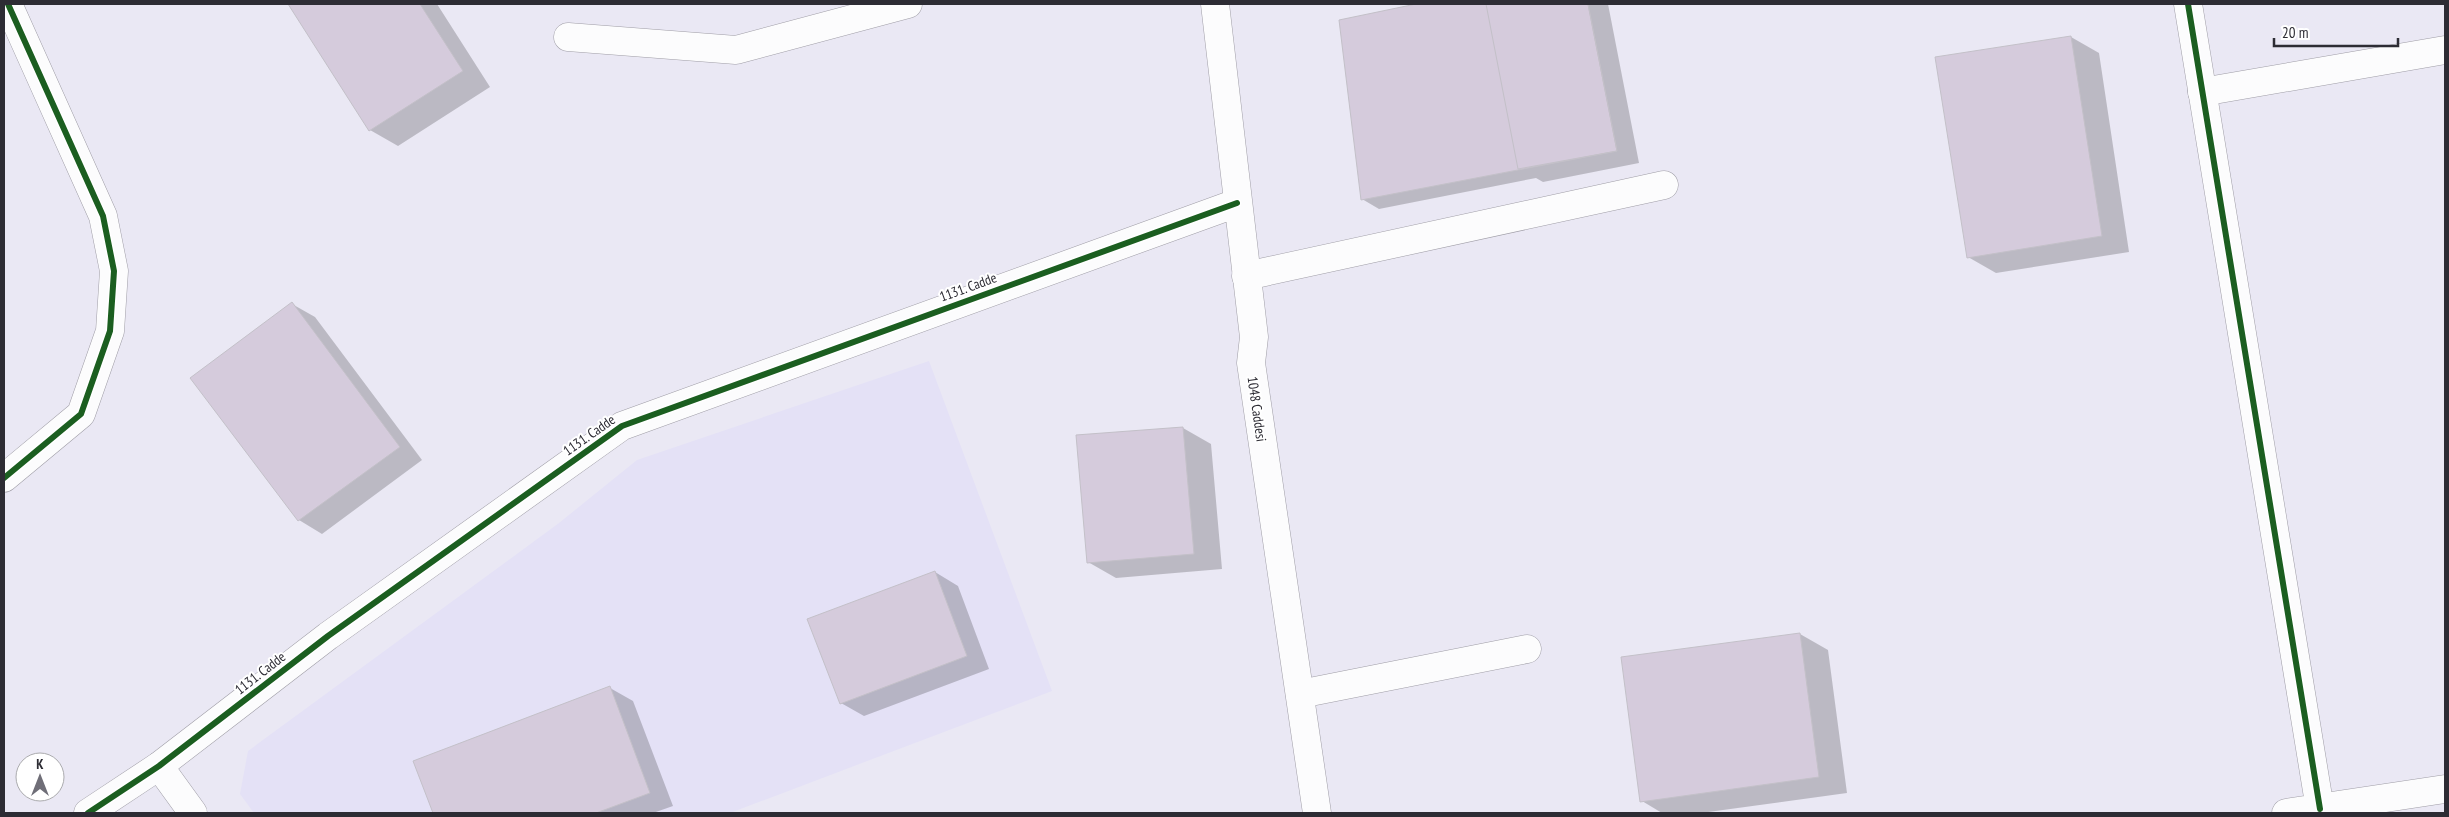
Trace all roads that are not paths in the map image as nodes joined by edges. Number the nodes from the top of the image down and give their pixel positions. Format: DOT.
graph roads {
  1 [pos="8,4"];
  2 [pos="908,4"];
  3 [pos="1215,4"];
  4 [pos="2188,4"];
  5 [pos="568,37"];
  6 [pos="2445,50"];
  7 [pos="2202,92"];
  8 [pos="1664,185"];
  9 [pos="1237,203"];
  10 [pos="1246,276"];
  11 [pos="4,478"];
  12 [pos="1527,649"];
  13 [pos="1300,694"];
  14 [pos="159,766"];
  15 [pos="2445,789"];
  16 [pos="2320,809"];
  17 [pos="88,813"];
  18 [pos="193,813"];
  19 [pos="1318,813"];
  20 [pos="2286,813"];
  1 -- 11 [label="street"];
  2 -- 5 [label="street"];
  3 -- 9 [label="street, 1048 Caddesi"];
  4 -- 7 [label="street"];
  6 -- 7 [label="street"];
  7 -- 16 [label="street"];
  8 -- 10 [label="street"];
  9 -- 10 [label="street, 1048 Caddesi"];
  9 -- 14 [label="street, 1131. Cadde"];
  10 -- 13 [label="street, 1048 Caddesi"];
  12 -- 13 [label="street"];
  13 -- 19 [label="street, 1048 Caddesi"];
  14 -- 17 [label="street, 1131. Cadde"];
  14 -- 18 [label="street"];
  15 -- 16 [label="street"];
  16 -- 20 [label="street"];
}
